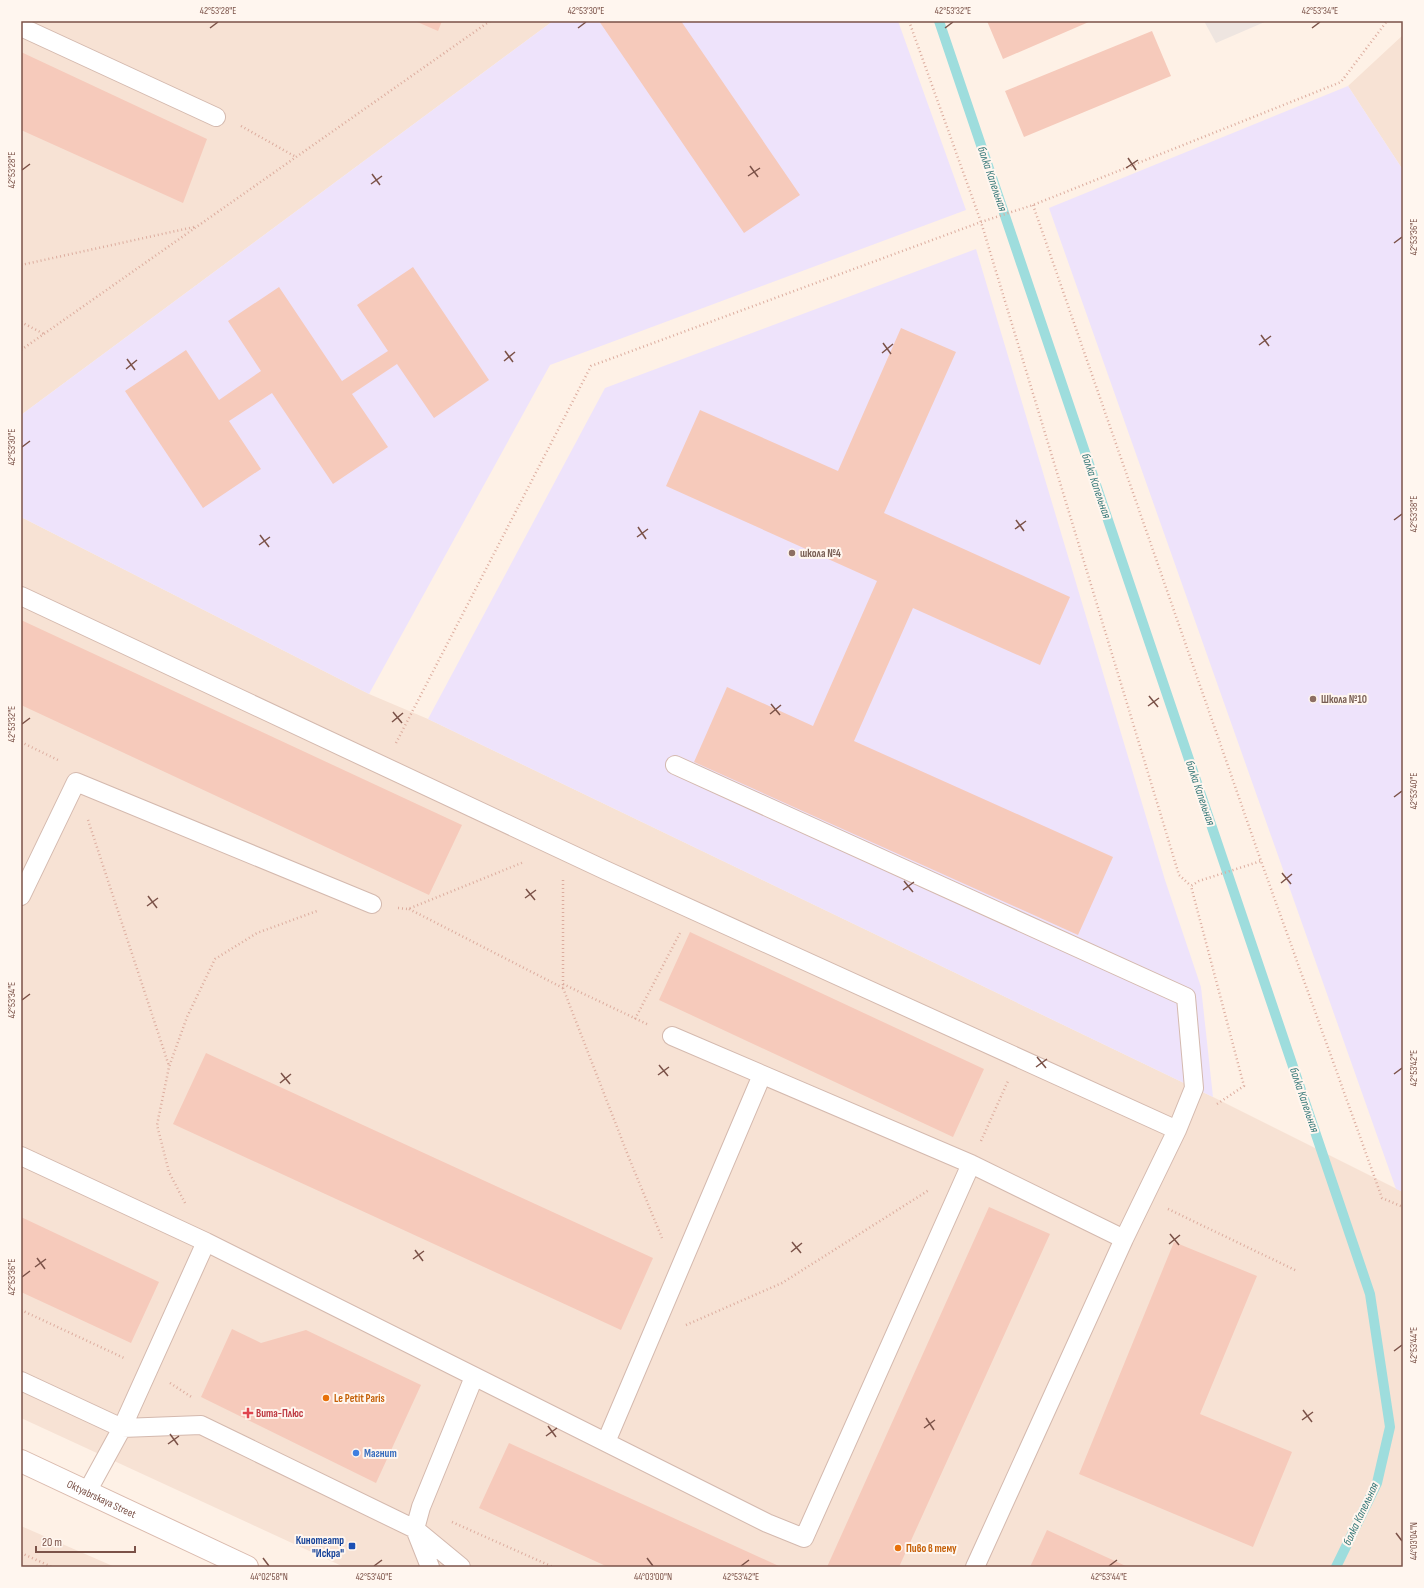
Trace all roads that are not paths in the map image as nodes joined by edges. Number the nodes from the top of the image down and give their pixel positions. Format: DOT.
graph roads {
  1 [pos="21,27"];
  2 [pos="216,117"];
  3 [pos="21,596"];
  4 [pos="675,765"];
  5 [pos="21,896"];
  6 [pos="372,904"];
  7 [pos="672,1036"];
  8 [pos="762,1075"];
  9 [pos="1177,1130"];
  10 [pos="21,1156"];
  11 [pos="971,1164"];
  12 [pos="1124,1239"];
  13 [pos="206,1242"];
  14 [pos="474,1376"];
  15 [pos="21,1381"];
  16 [pos="122,1428"];
  17 [pos="606,1442"];
  18 [pos="21,1461"];
  19 [pos="87,1492"];
  20 [pos="415,1529"];
  21 [pos="247,1567"];
  22 [pos="430,1567"];
  23 [pos="461,1567"];
  24 [pos="975,1567"];
  1 -- 2 [label="lane"];
  3 -- 9 [label="lane"];
  4 -- 9 [label="lane"];
  5 -- 6 [label="lane"];
  7 -- 8 [label="lane"];
  8 -- 11 [label="lane"];
  8 -- 17 [label="lane"];
  9 -- 12 [label="lane"];
  10 -- 13 [label="lane"];
  11 -- 12 [label="lane"];
  11 -- 17 [label="lane"];
  12 -- 24 [label="lane"];
  13 -- 14 [label="lane"];
  13 -- 16 [label="lane"];
  14 -- 17 [label="lane"];
  14 -- 20 [label="lane"];
  15 -- 16 [label="lane"];
  16 -- 19 [label="lane"];
  16 -- 20 [label="lane"];
  18 -- 19 [label="main road, Oktyabrskaya Street"];
  19 -- 21 [label="main road, Oktyabrskaya Street"];
  20 -- 22 [label="lane"];
  20 -- 23 [label="lane"];
}
